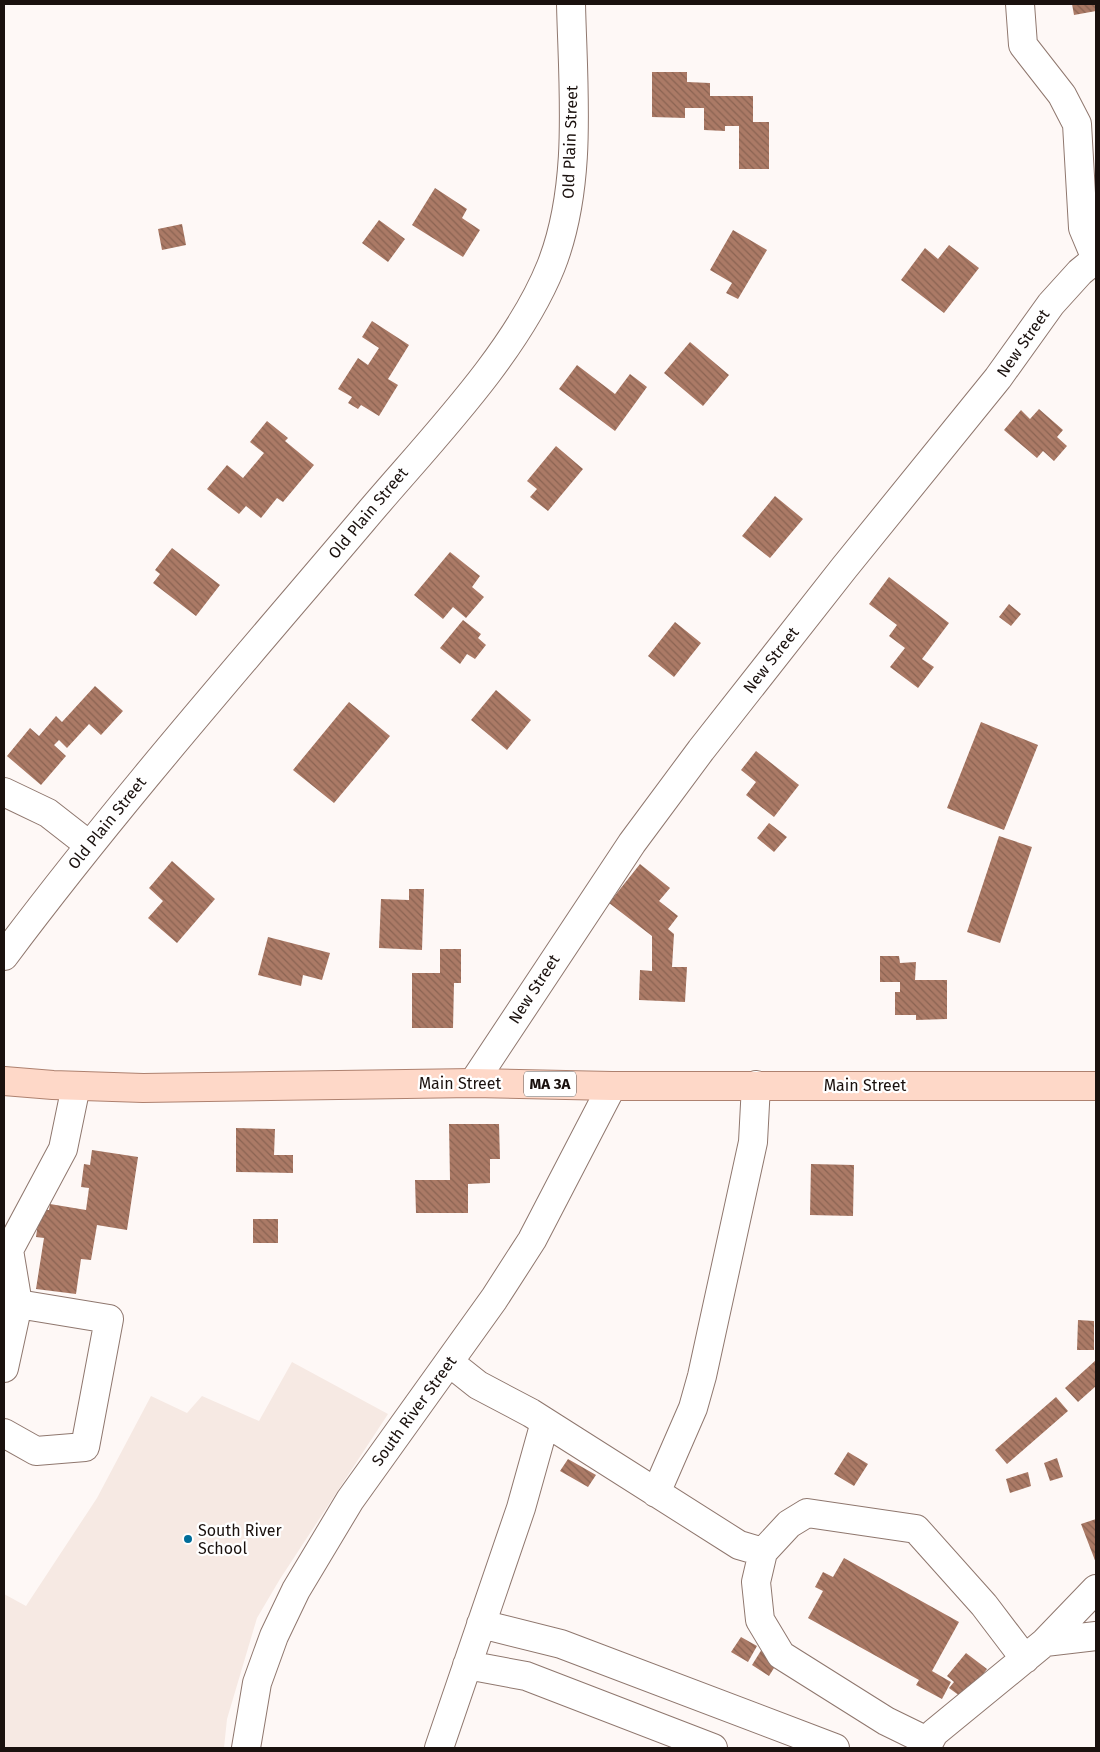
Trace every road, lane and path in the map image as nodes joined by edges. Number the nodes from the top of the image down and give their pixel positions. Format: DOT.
graph roads {
  1 [pos="571,4"];
  2 [pos="1020,4"];
  3 [pos="1096,259"];
  4 [pos="4,792"];
  5 [pos="89,845"];
  6 [pos="4,953"];
  7 [pos="4,1081"];
  8 [pos="473,1082"];
  9 [pos="76,1086"];
  10 [pos="612,1086"];
  11 [pos="756,1086"];
  12 [pos="1096,1086"];
  13 [pos="18,1304"];
  14 [pos="449,1362"];
  15 [pos="4,1368"];
  16 [pos="545,1422"];
  17 [pos="4,1433"];
  18 [pos="656,1493"];
  19 [pos="763,1552"];
  20 [pos="1096,1588"];
  21 [pos="482,1624"];
  22 [pos="1096,1636"];
  23 [pos="1035,1651"];
  24 [pos="467,1665"];
  25 [pos="927,1745"];
  26 [pos="246,1748"];
  27 [pos="439,1748"];
  28 [pos="713,1748"];
  29 [pos="835,1748"];
  1 -- 5 [label="street, Old Plain Street"];
  2 -- 3 [label="street"];
  3 -- 8 [label="street, New Street"];
  4 -- 5 [label="street"];
  5 -- 6 [label="street, Old Plain Street"];
  7 -- 9 [label="main road, Main Street / MA 3A"];
  8 -- 9 [label="main road, Main Street / MA 3A"];
  8 -- 10 [label="main road, Main Street / MA 3A"];
  9 -- 13 [label="street"];
  10 -- 11 [label="main road, Main Street / MA 3A"];
  10 -- 14 [label="street, South River Street"];
  11 -- 12 [label="main road, Main Street / MA 3A"];
  11 -- 18 [label="street"];
  13 -- 15 [label="street"];
  13 -- 17 [label="street"];
  14 -- 16 [label="street"];
  14 -- 26 [label="street, South River Street"];
  16 -- 18 [label="street"];
  16 -- 21 [label="street"];
  18 -- 19 [label="street"];
  19 -- 23 [label="street"];
  19 -- 25 [label="street"];
  20 -- 23 [label="street"];
  21 -- 24 [label="street"];
  21 -- 29 [label="street"];
  22 -- 23 [label="street"];
  23 -- 25 [label="street"];
  24 -- 27 [label="street"];
  24 -- 28 [label="street"];
}
